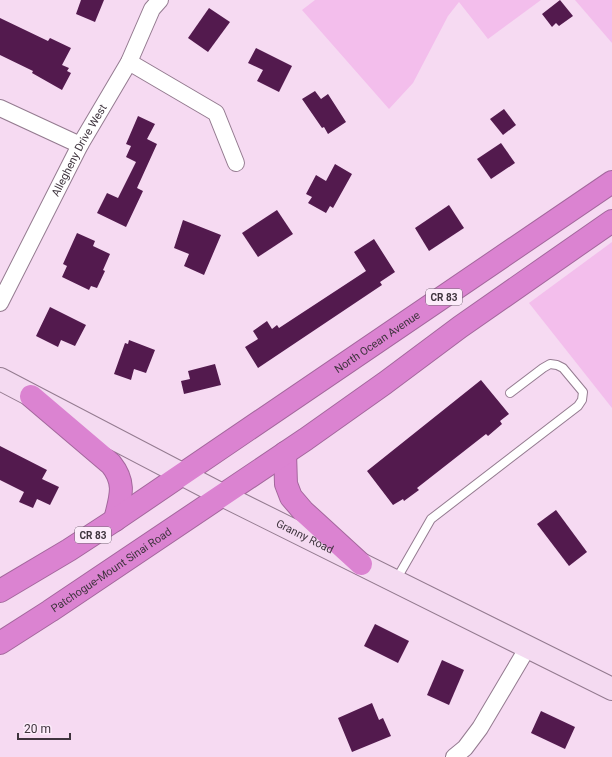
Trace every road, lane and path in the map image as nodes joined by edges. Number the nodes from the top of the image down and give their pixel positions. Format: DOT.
graph roads {
  1 [pos="160,0"];
  2 [pos="129,62"];
  3 [pos="0,108"];
  4 [pos="80,146"];
  5 [pos="236,163"];
  6 [pos="612,182"];
  7 [pos="612,221"];
  8 [pos="0,303"];
  9 [pos="0,379"];
  10 [pos="510,393"];
  11 [pos="31,396"];
  12 [pos="285,453"];
  13 [pos="182,474"];
  14 [pos="222,495"];
  15 [pos="115,520"];
  16 [pos="361,564"];
  17 [pos="396,581"];
  18 [pos="0,591"];
  19 [pos="0,643"];
  20 [pos="528,647"];
  21 [pos="612,689"];
  22 [pos="454,757"];
  1 -- 2 [label="street, Allegheny Drive West"];
  2 -- 4 [label="street, Allegheny Drive West"];
  2 -- 5 [label="street"];
  3 -- 4 [label="street"];
  4 -- 8 [label="street, Allegheny Drive West"];
  6 -- 13 [label="highway, North Ocean Avenue / CR 83"];
  7 -- 12 [label="highway"];
  9 -- 11 [label="street, Granny Road"];
  10 -- 17 [label="lane"];
  11 -- 13 [label="street, Granny Road"];
  11 -- 15 [label="highway"];
  12 -- 14 [label="highway"];
  12 -- 16 [label="highway"];
  13 -- 14 [label="street, Granny Road"];
  13 -- 15 [label="highway, CR 83"];
  14 -- 16 [label="street, Granny Road"];
  14 -- 19 [label="highway, Patchogue-Mount Sinai Road"];
  15 -- 18 [label="highway, CR 83"];
  16 -- 17 [label="street, Granny Road"];
  17 -- 20 [label="street, Granny Road"];
  20 -- 21 [label="street, Granny Road"];
  20 -- 22 [label="street"];
}
